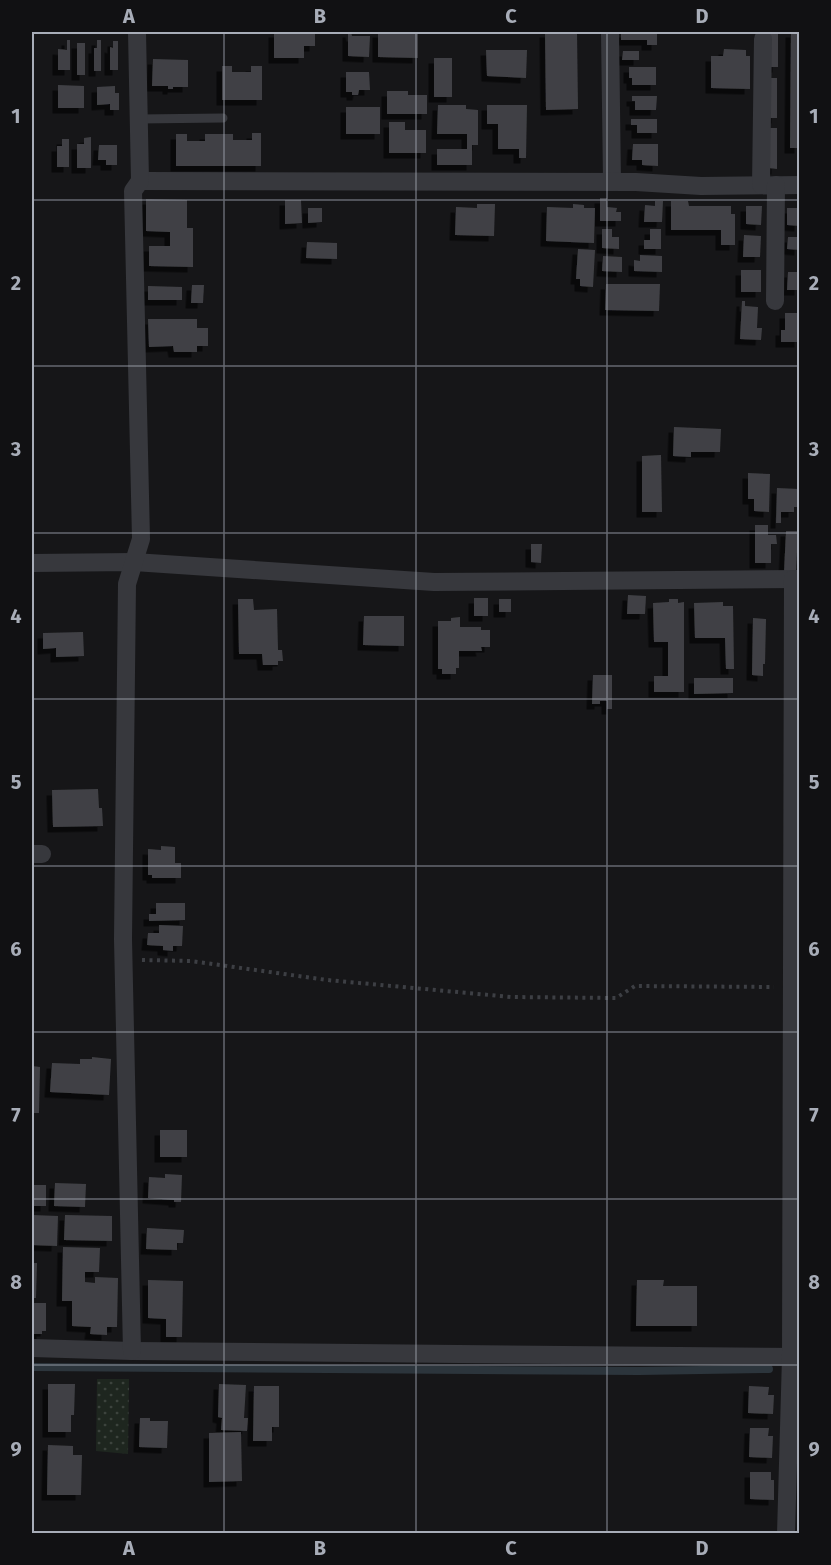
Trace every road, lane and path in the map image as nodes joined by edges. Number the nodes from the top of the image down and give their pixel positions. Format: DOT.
graph roads {
  1 [pos="137,32"];
  2 [pos="610,32"];
  3 [pos="763,39"];
  4 [pos="223,118"];
  5 [pos="139,119"];
  6 [pos="140,181"];
  7 [pos="612,182"];
  8 [pos="769,185"];
  9 [pos="800,185"];
  10 [pos="775,301"];
  11 [pos="134,562"];
  12 [pos="32,563"];
  13 [pos="796,579"];
  14 [pos="123,960"];
  15 [pos="776,987"];
  16 [pos="32,1348"];
  17 [pos="132,1351"];
  18 [pos="795,1357"];
  19 [pos="786,1533"];
  1 -- 5 [label="street"];
  2 -- 7 [label="street"];
  3 -- 8 [label="street"];
  4 -- 5 [label="lane"];
  5 -- 6 [label="street"];
  6 -- 7 [label="street"];
  6 -- 11 [label="street"];
  7 -- 8 [label="street"];
  8 -- 9 [label="street"];
  8 -- 10 [label="street"];
  11 -- 12 [label="street"];
  11 -- 13 [label="street"];
  11 -- 14 [label="street"];
  13 -- 18 [label="street"];
  14 -- 15 [label="path"];
  14 -- 17 [label="street"];
  16 -- 17 [label="street"];
  17 -- 18 [label="street"];
  18 -- 19 [label="street"];
}
